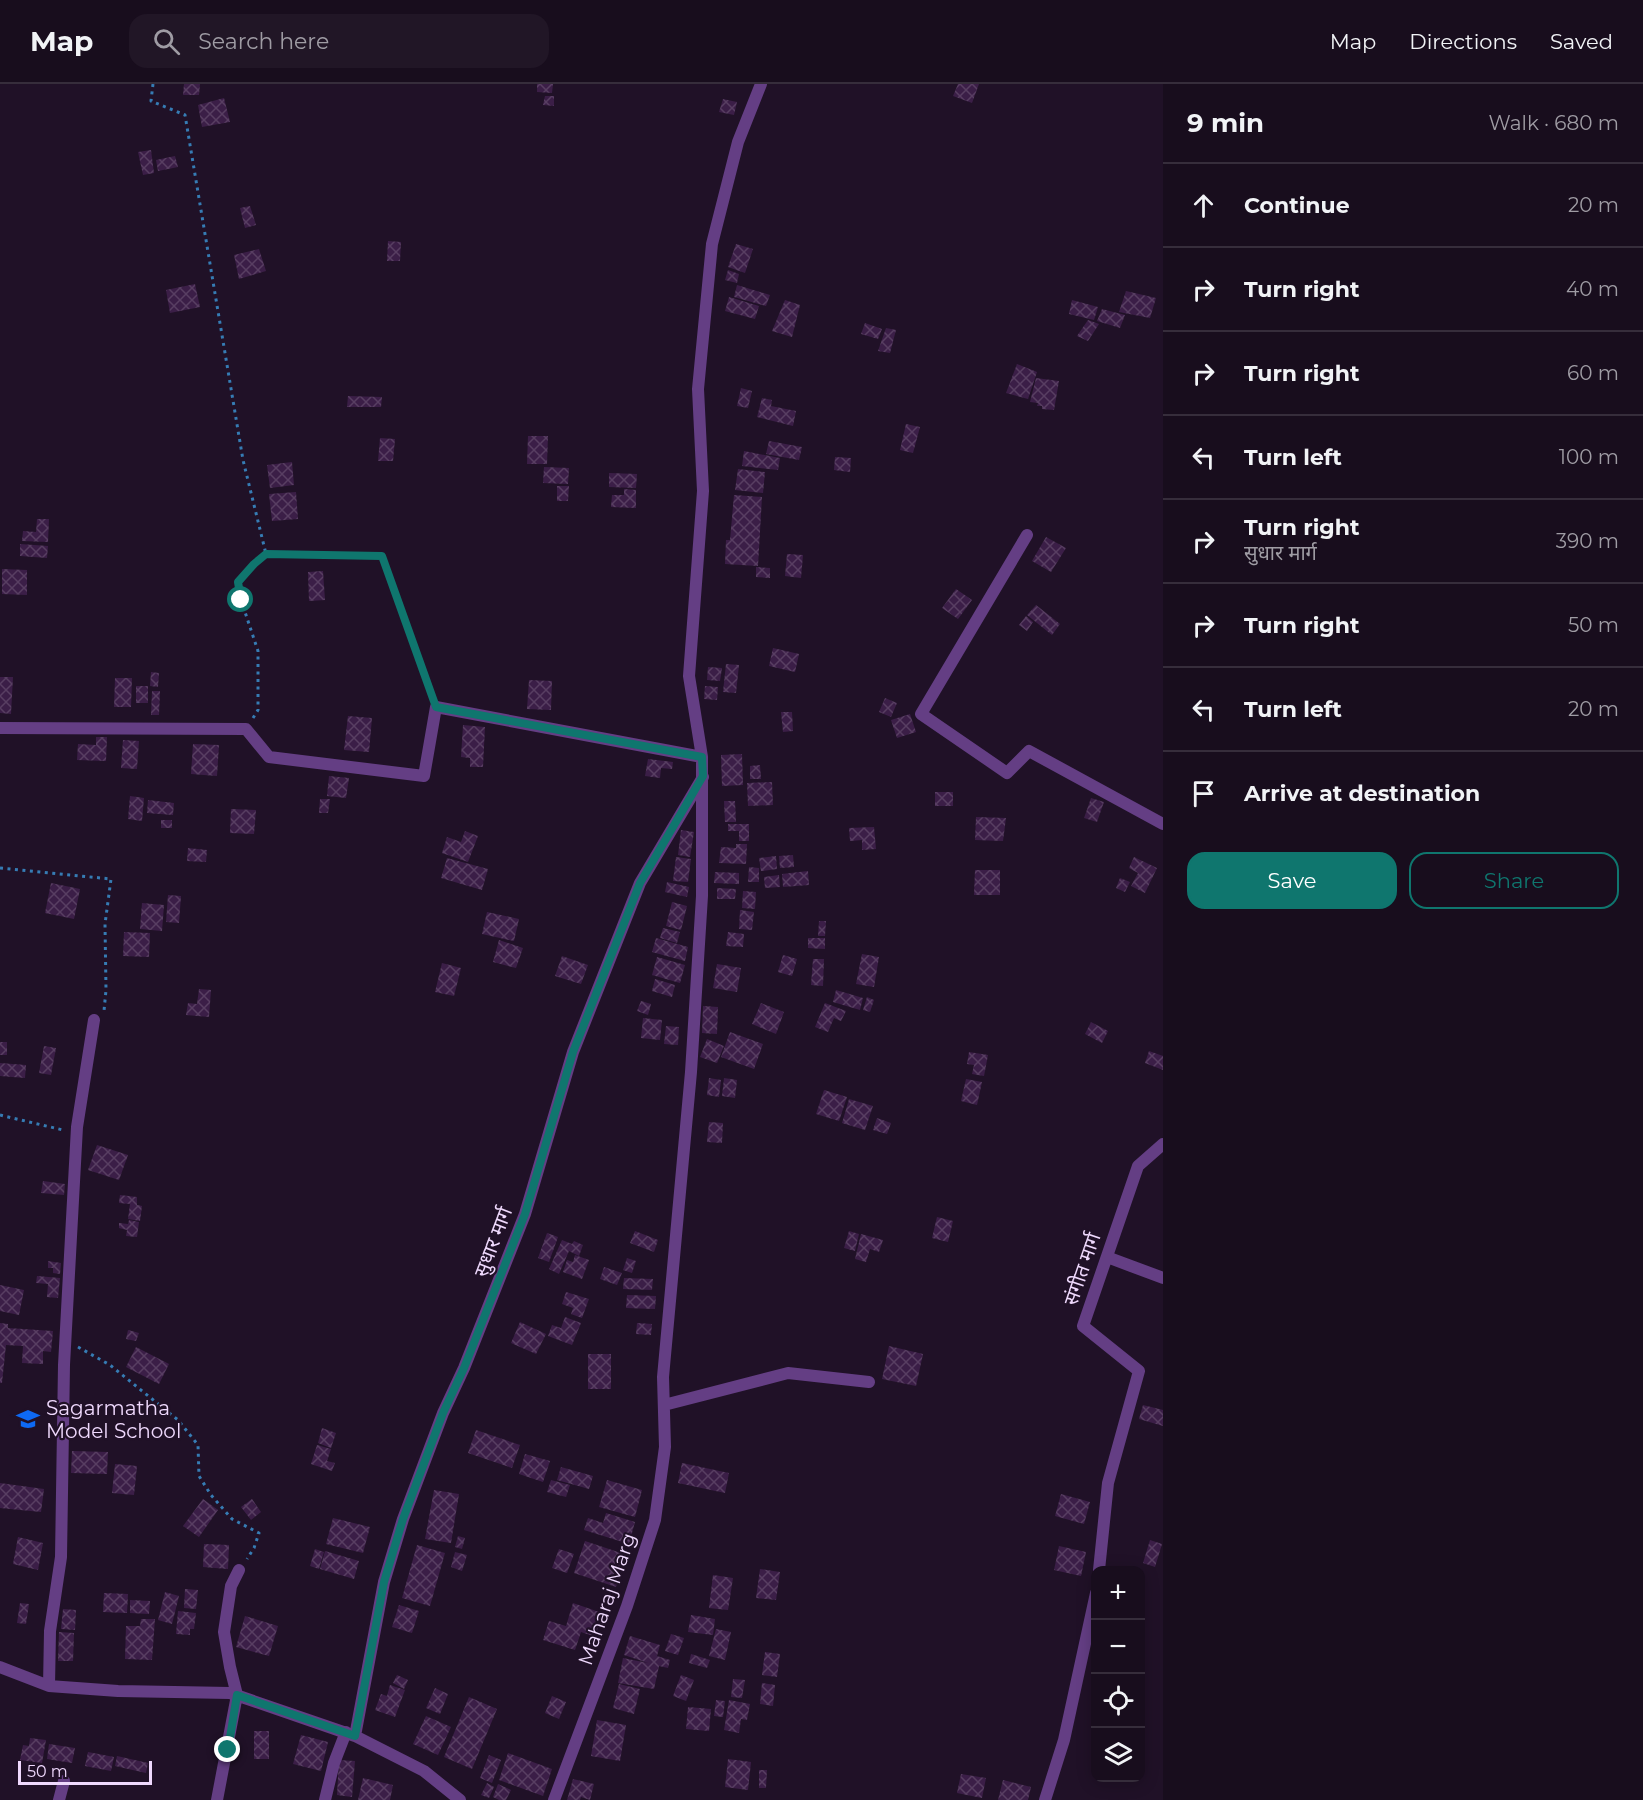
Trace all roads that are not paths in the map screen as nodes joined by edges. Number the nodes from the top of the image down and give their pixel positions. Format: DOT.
graph roads {
  1 [pos="761,84"];
  2 [pos="1027,535"];
  3 [pos="0,728"];
  4 [pos="702,757"];
  5 [pos="703,776"];
  6 [pos="1163,824"];
  7 [pos="94,1020"];
  8 [pos="1163,1144"];
  9 [pos="1107,1257"];
  10 [pos="1163,1278"];
  11 [pos="869,1382"];
  12 [pos="664,1404"];
  13 [pos="1099,1566"];
  14 [pos="239,1570"];
  15 [pos="1091,1612"];
  16 [pos="0,1667"];
  17 [pos="49,1686"];
  18 [pos="237,1695"];
  19 [pos="351,1734"];
  20 [pos="64,1781"];
  21 [pos="59,1800"];
  22 [pos="217,1800"];
  23 [pos="325,1800"];
  24 [pos="460,1800"];
  25 [pos="554,1800"];
  26 [pos="1045,1800"];
  1 -- 4 [label="street, Maharaj Marg"];
  2 -- 6 [label="street"];
  3 -- 4 [label="street"];
  4 -- 5 [label="street, Maharaj Marg"];
  5 -- 12 [label="street, Maharaj Marg"];
  5 -- 19 [label="street, सुधार मार्ग"];
  7 -- 17 [label="street"];
  8 -- 9 [label="street, संगीत मार्ग"];
  9 -- 10 [label="street"];
  9 -- 13 [label="street, संगीत मार्ग"];
  11 -- 12 [label="street"];
  12 -- 25 [label="street, Maharaj Marg"];
  14 -- 18 [label="street"];
  15 -- 26 [label="street"];
  16 -- 17 [label="street"];
  17 -- 18 [label="street"];
  18 -- 19 [label="street"];
  18 -- 22 [label="street"];
  19 -- 23 [label="street, सुधार मार्ग"];
  19 -- 24 [label="street"];
  20 -- 21 [label="street"];
}
